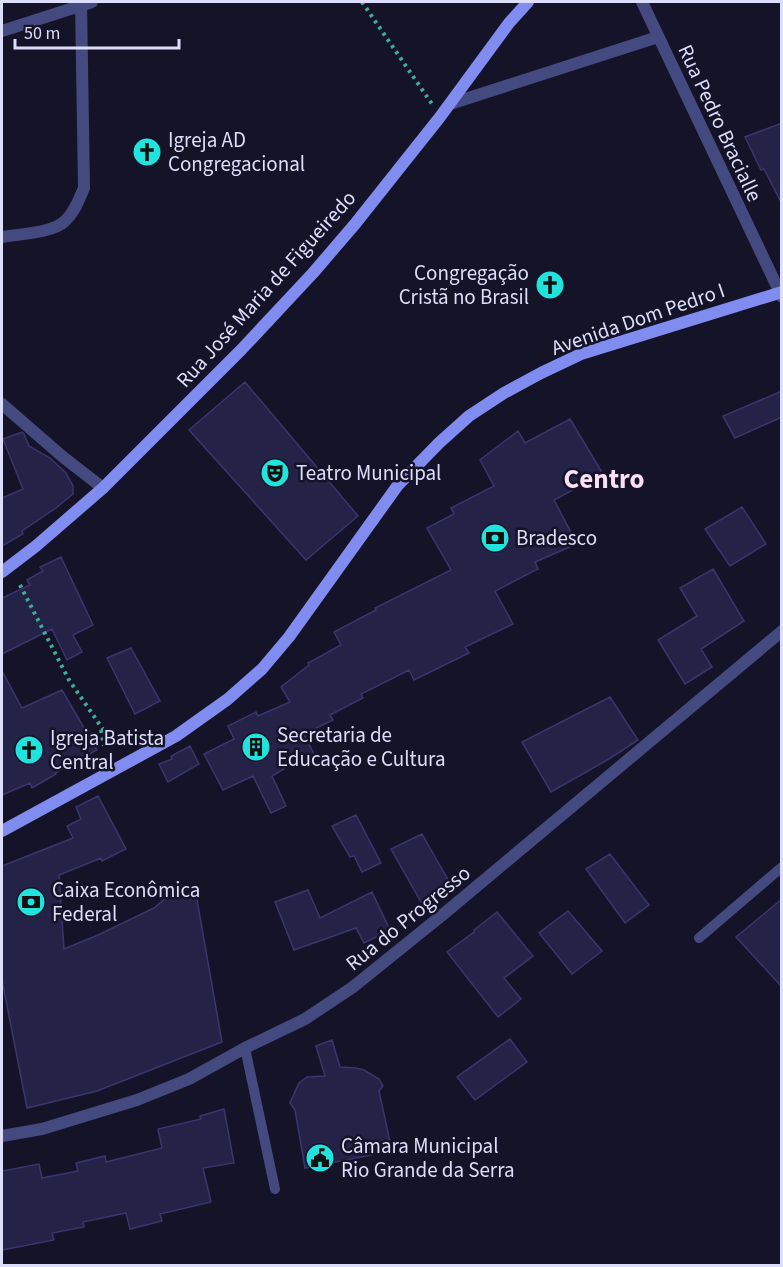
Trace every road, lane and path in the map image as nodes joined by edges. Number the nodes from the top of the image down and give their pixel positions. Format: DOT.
graph roads {
  1 [pos="363,2"];
  2 [pos="528,2"];
  3 [pos="642,2"];
  4 [pos="85,3"];
  5 [pos="2,31"];
  6 [pos="658,37"];
  7 [pos="450,104"];
  8 [pos="440,117"];
  9 [pos="2,237"];
  10 [pos="781,294"];
  11 [pos="2,404"];
  12 [pos="103,488"];
  13 [pos="2,572"];
  14 [pos="20,585"];
  15 [pos="782,631"];
  16 [pos="100,727"];
  17 [pos="111,741"];
  18 [pos="104,746"];
  19 [pos="2,831"];
  20 [pos="782,867"];
  21 [pos="699,938"];
  22 [pos="245,1048"];
  23 [pos="2,1136"];
  24 [pos="275,1190"];
  1 -- 8 [label="path"];
  2 -- 7 [label="main road, Rua José Maria de Figueiredo"];
  3 -- 6 [label="street, Rua Pedro Bracialle"];
  4 -- 5 [label="street"];
  4 -- 9 [label="street"];
  6 -- 7 [label="street"];
  6 -- 10 [label="street, Rua Pedro Bracialle"];
  7 -- 8 [label="main road, Rua José Maria de Figueiredo"];
  8 -- 12 [label="main road, Rua José Maria de Figueiredo"];
  10 -- 19 [label="main road, Avenida Dom Pedro I"];
  11 -- 12 [label="street"];
  12 -- 13 [label="main road, Rua José Maria de Figueiredo"];
  14 -- 16 [label="path"];
  15 -- 22 [label="street, Rua do Progresso"];
  16 -- 17 [label="path"];
  16 -- 18 [label="path"];
  20 -- 21 [label="lane"];
  22 -- 23 [label="street, Rua do Progresso"];
  22 -- 24 [label="lane"];
}
